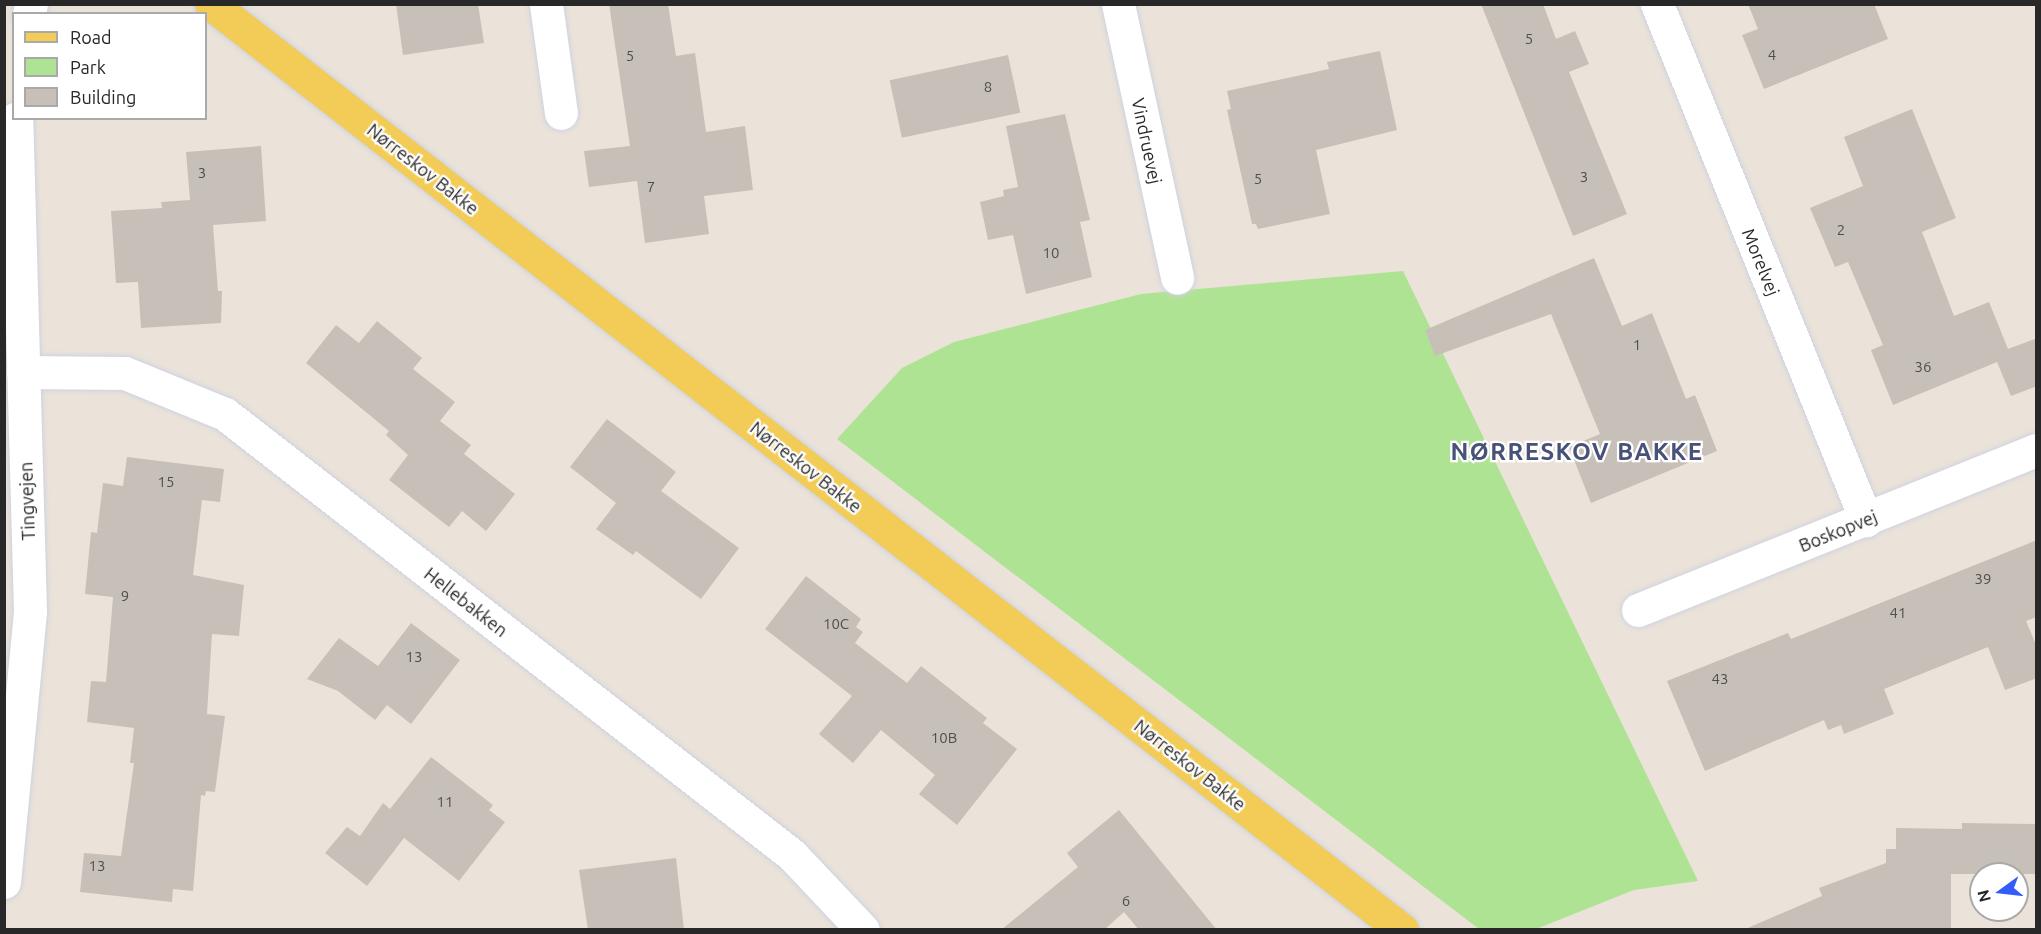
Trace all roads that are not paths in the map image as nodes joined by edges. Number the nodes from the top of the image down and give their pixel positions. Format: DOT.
graph roads {
  1 [pos="211,4"];
  2 [pos="546,4"];
  3 [pos="1118,4"];
  4 [pos="1657,4"];
  5 [pos="561,113"];
  6 [pos="16,120"];
  7 [pos="1177,278"];
  8 [pos="23,372"];
  9 [pos="2037,450"];
  10 [pos="1866,520"];
  11 [pos="1638,610"];
  12 [pos="4,882"];
  13 [pos="863,930"];
  14 [pos="1402,930"];
  1 -- 14 [label="main road, Nørreskov Bakke"];
  2 -- 5 [label="street"];
  3 -- 7 [label="street, Vindruevej"];
  4 -- 10 [label="street, Morelvej"];
  6 -- 8 [label="street, Tingvejen"];
  8 -- 12 [label="street, Tingvejen"];
  8 -- 13 [label="street, Hellebakken"];
  9 -- 10 [label="street, Boskopvej"];
  10 -- 11 [label="street, Boskopvej"];
}
